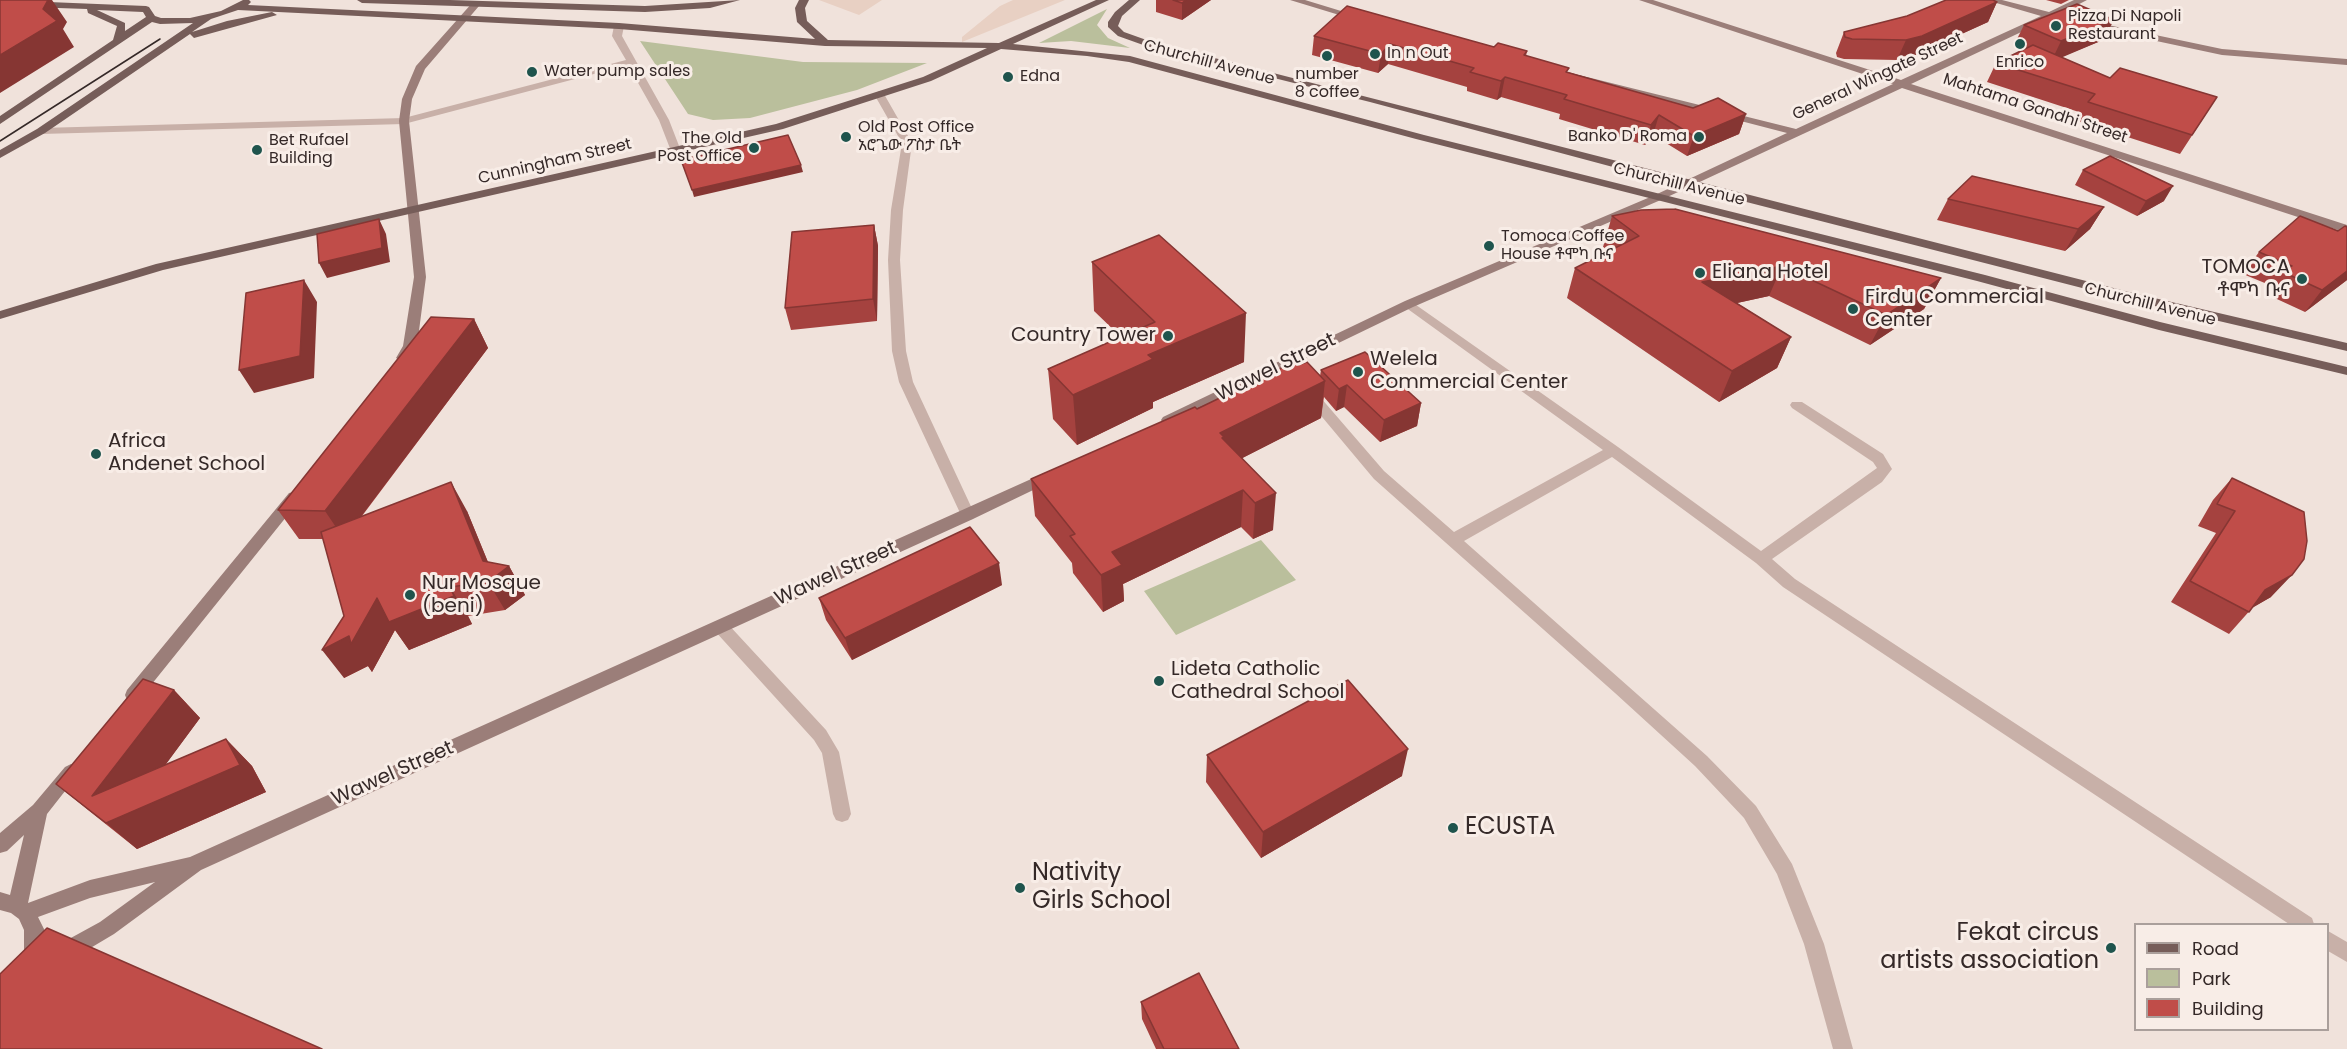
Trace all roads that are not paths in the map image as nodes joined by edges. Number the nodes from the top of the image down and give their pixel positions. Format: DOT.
graph roads {
  1 [pos="153,0"];
  2 [pos="248,0"];
  3 [pos="362,0"];
  4 [pos="735,0"];
  5 [pos="804,0"];
  6 [pos="1104,0"];
  7 [pos="1135,0"];
  8 [pos="1294,0"];
  9 [pos="1644,0"];
  10 [pos="1991,0"];
  11 [pos="2082,0"];
  12 [pos="0,3"];
  13 [pos="476,4"];
  14 [pos="70,6"];
  15 [pos="239,7"];
  16 [pos="336,11"];
  17 [pos="149,13"];
  18 [pos="2050,15"];
  19 [pos="207,18"];
  20 [pos="2062,18"];
  21 [pos="462,19"];
  22 [pos="2073,20"];
  23 [pos="1372,21"];
  24 [pos="619,26"];
  25 [pos="117,42"];
  26 [pos="825,43"];
  27 [pos="1001,46"];
  28 [pos="630,62"];
  29 [pos="2347,62"];
  30 [pos="144,63"];
  31 [pos="1574,75"];
  32 [pos="1900,84"];
  33 [pos="879,94"];
  34 [pos="0,121"];
  35 [pos="404,121"];
  36 [pos="41,131"];
  37 [pos="1794,132"];
  38 [pos="676,151"];
  39 [pos="0,155"];
  40 [pos="1688,184"];
  41 [pos="1659,197"];
  42 [pos="415,212"];
  43 [pos="2347,229"];
  44 [pos="1409,304"];
  45 [pos="0,315"];
  46 [pos="2347,347"];
  47 [pos="398,366"];
  48 [pos="1280,367"];
  49 [pos="2347,371"];
  50 [pos="1797,405"];
  51 [pos="1151,428"];
  52 [pos="1613,450"];
  53 [pos="1067,468"];
  54 [pos="302,487"];
  55 [pos="968,515"];
  56 [pos="1453,540"];
  57 [pos="1761,559"];
  58 [pos="720,626"];
  59 [pos="122,709"];
  60 [pos="77,765"];
  61 [pos="39,811"];
  62 [pos="842,814"];
  63 [pos="0,845"];
  64 [pos="194,864"];
  65 [pos="14,907"];
  66 [pos="2303,923"];
  67 [pos="2329,941"];
  68 [pos="2347,953"];
  69 [pos="1843,1049"];
  1 -- 17 [label="main road"];
  2 -- 15 [label="main road"];
  3 -- 13 [label="main road"];
  4 -- 13 [label="main road"];
  5 -- 26 [label="main road"];
  6 -- 27 [label="main road, Cunningham Street"];
  7 -- 40 [label="main road, Churchill Avenue"];
  8 -- 23 [label="main road"];
  9 -- 32 [label="main road, Mahtama Gandhi Street"];
  10 -- 18 [label="main road"];
  11 -- 18 [label="main road, General Wingate Street"];
  12 -- 14 [label="main road"];
  13 -- 21 [label="main road"];
  14 -- 17 [label="main road"];
  14 -- 25 [label="main road"];
  15 -- 16 [label="main road"];
  15 -- 19 [label="main road"];
  16 -- 21 [label="main road, Churchill Avenue"];
  16 -- 30 [label="main road"];
  17 -- 19 [label="main road"];
  17 -- 25 [label="main road"];
  18 -- 20 [label="main road"];
  18 -- 32 [label="main road, General Wingate Street"];
  19 -- 30 [label="main road"];
  21 -- 24 [label="main road, Churchill Avenue"];
  21 -- 35 [label="main road"];
  22 -- 29 [label="main road"];
  24 -- 26 [label="main road, Churchill Avenue"];
  24 -- 28 [label="street"];
  25 -- 34 [label="main road"];
  26 -- 27 [label="main road, Churchill Avenue"];
  27 -- 33 [label="main road, Cunningham Street"];
  27 -- 41 [label="main road, Churchill Avenue"];
  28 -- 35 [label="street"];
  28 -- 38 [label="street"];
  30 -- 36 [label="main road"];
  31 -- 37 [label="main road"];
  32 -- 37 [label="main road, General Wingate Street"];
  32 -- 43 [label="main road, Mahtama Gandhi Street"];
  33 -- 38 [label="main road, Cunningham Street"];
  33 -- 55 [label="street"];
  35 -- 36 [label="street"];
  35 -- 42 [label="main road"];
  36 -- 39 [label="main road"];
  37 -- 40 [label="main road, General Wingate Street"];
  38 -- 42 [label="main road, Cunningham Street"];
  40 -- 41 [label="main road, General Wingate Street"];
  40 -- 46 [label="main road, Churchill Avenue"];
  41 -- 44 [label="main road, Wawel Street"];
  41 -- 49 [label="main road, Churchill Avenue"];
  42 -- 45 [label="main road, Cunningham Street"];
  42 -- 47 [label="main road"];
  44 -- 48 [label="main road, Wawel Street"];
  44 -- 52 [label="street"];
  48 -- 51 [label="main road, Wawel Street"];
  48 -- 56 [label="street"];
  50 -- 57 [label="street"];
  52 -- 56 [label="street"];
  52 -- 57 [label="street"];
  53 -- 55 [label="main road, Wawel Street"];
  54 -- 59 [label="main road"];
  55 -- 58 [label="main road, Wawel Street"];
  56 -- 69 [label="street"];
  57 -- 66 [label="street"];
  58 -- 62 [label="street"];
  58 -- 64 [label="main road, Wawel Street"];
  60 -- 61 [label="main road"];
  61 -- 63 [label="main road"];
  61 -- 65 [label="main road"];
  64 -- 65 [label="main road"];
  64 -- 65 [label="main road, Wawel Street"];
  67 -- 68 [label="street"];
}
